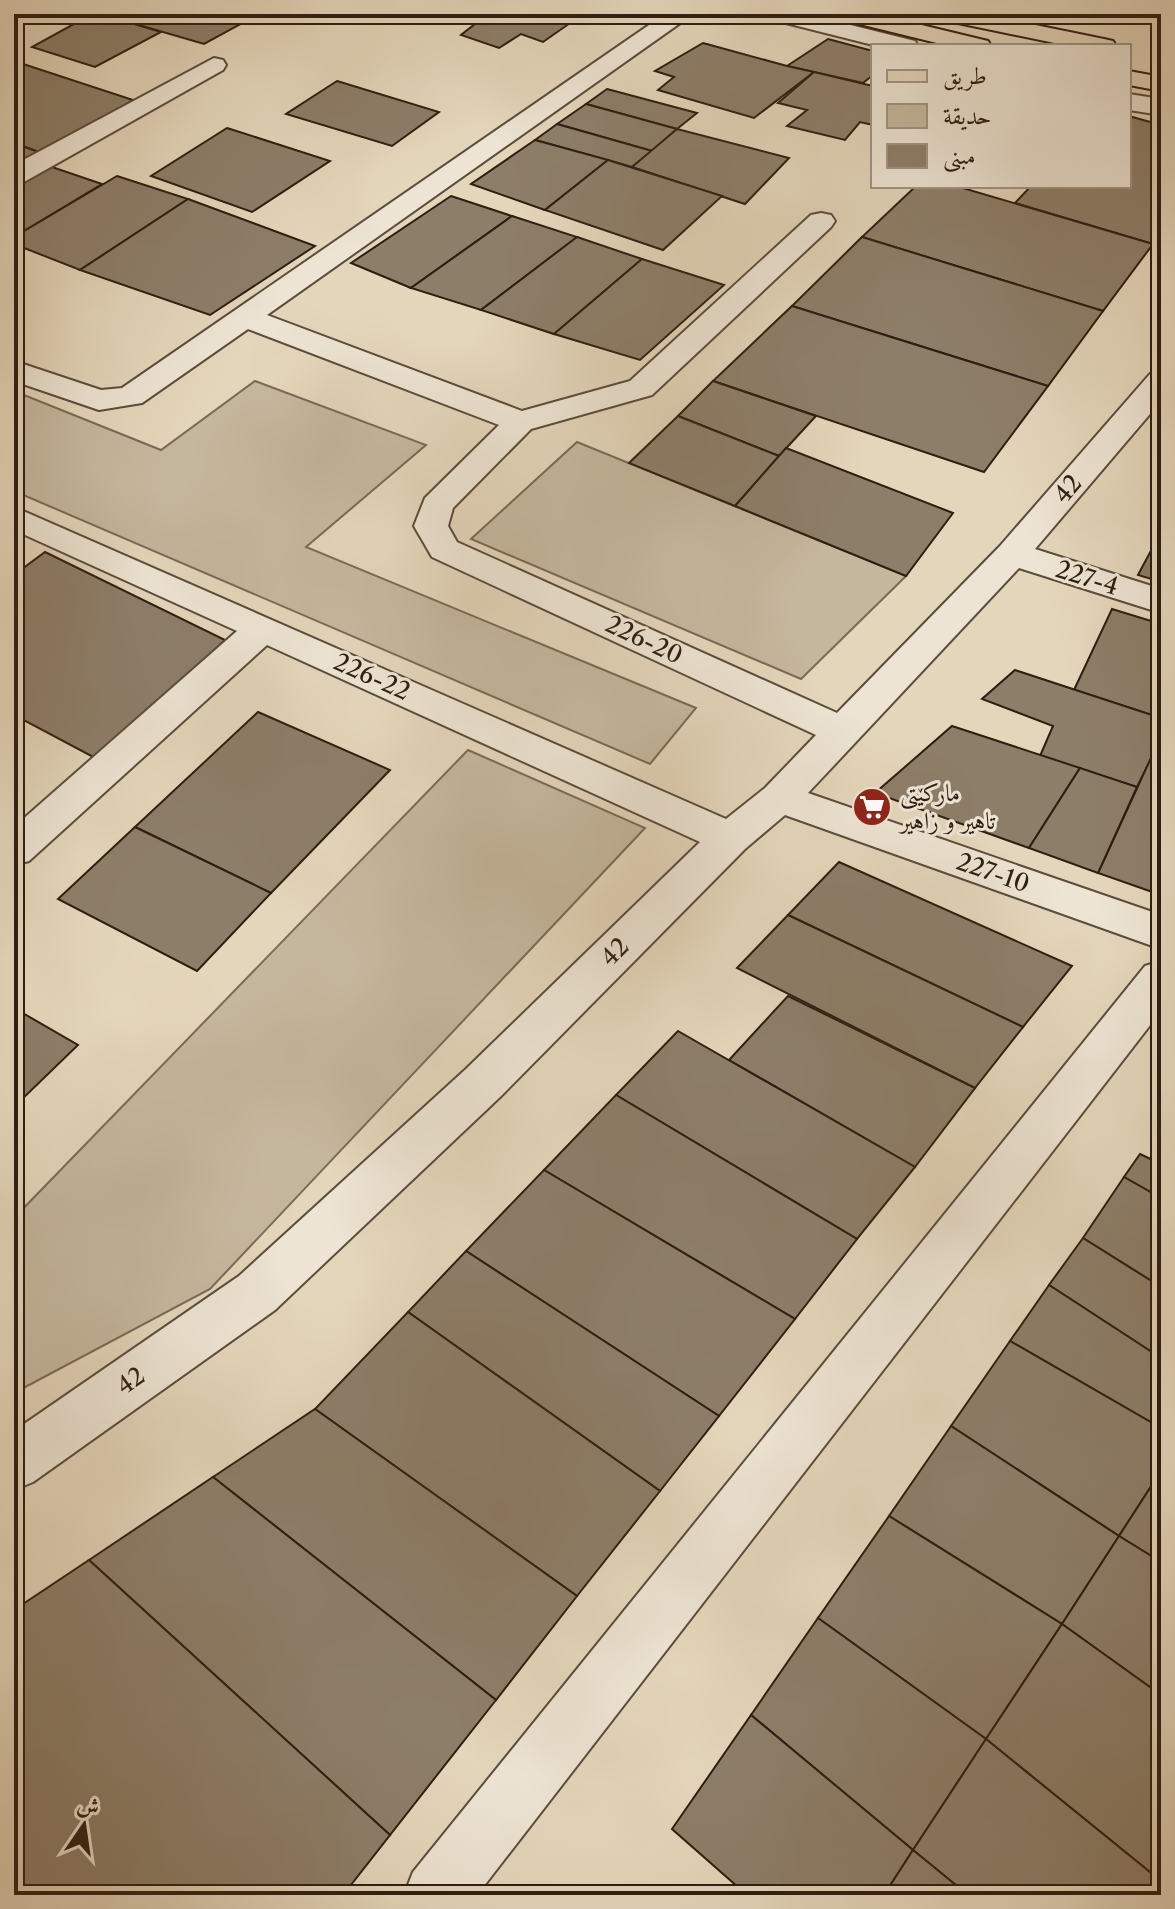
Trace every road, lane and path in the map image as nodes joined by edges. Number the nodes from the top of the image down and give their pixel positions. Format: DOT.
graph roads {
  1 [pos="681,14"];
  2 [pos="778,14"];
  3 [pos="847,14"];
  4 [pos="948,14"];
  5 [pos="1150,14"];
  6 [pos="1161,16"];
  7 [pos="898,44"];
  8 [pos="971,44"];
  9 [pos="1094,44"];
  10 [pos="214,65"];
  11 [pos="1131,78"];
  12 [pos="1161,84"];
  13 [pos="1131,102"];
  14 [pos="1161,107"];
  15 [pos="14,176"];
  16 [pos="821,221"];
  17 [pos="245,317"];
  18 [pos="14,370"];
  19 [pos="1161,381"];
  20 [pos="520,422"];
  21 [pos="14,517"];
  22 [pos="1012,554"];
  23 [pos="1161,601"];
  24 [pos="263,628"];
  25 [pos="843,732"];
  26 [pos="779,798"];
  27 [pos="730,838"];
  28 [pos="14,850"];
  29 [pos="1161,932"];
  30 [pos="1161,978"];
  31 [pos="14,1463"];
  32 [pos="436,1895"];
  1 -- 17 [label="street"];
  2 -- 7 [label="street"];
  3 -- 8 [label="main road"];
  4 -- 9 [label="main road"];
  5 -- 6 [label="street"];
  10 -- 15 [label="street"];
  11 -- 12 [label="main road"];
  13 -- 14 [label="street"];
  16 -- 20 [label="street"];
  17 -- 18 [label="street"];
  17 -- 20 [label="street"];
  19 -- 22 [label="street, 42"];
  20 -- 25 [label="street, 226-20"];
  21 -- 24 [label="street, 226-22"];
  22 -- 23 [label="street, 227-4"];
  22 -- 25 [label="street, 42"];
  24 -- 27 [label="street, 226-22"];
  24 -- 28 [label="street"];
  25 -- 26 [label="street, 42"];
  26 -- 27 [label="street, 42"];
  26 -- 29 [label="street, 227-10"];
  27 -- 31 [label="street, 42"];
  30 -- 32 [label="street"];
}
